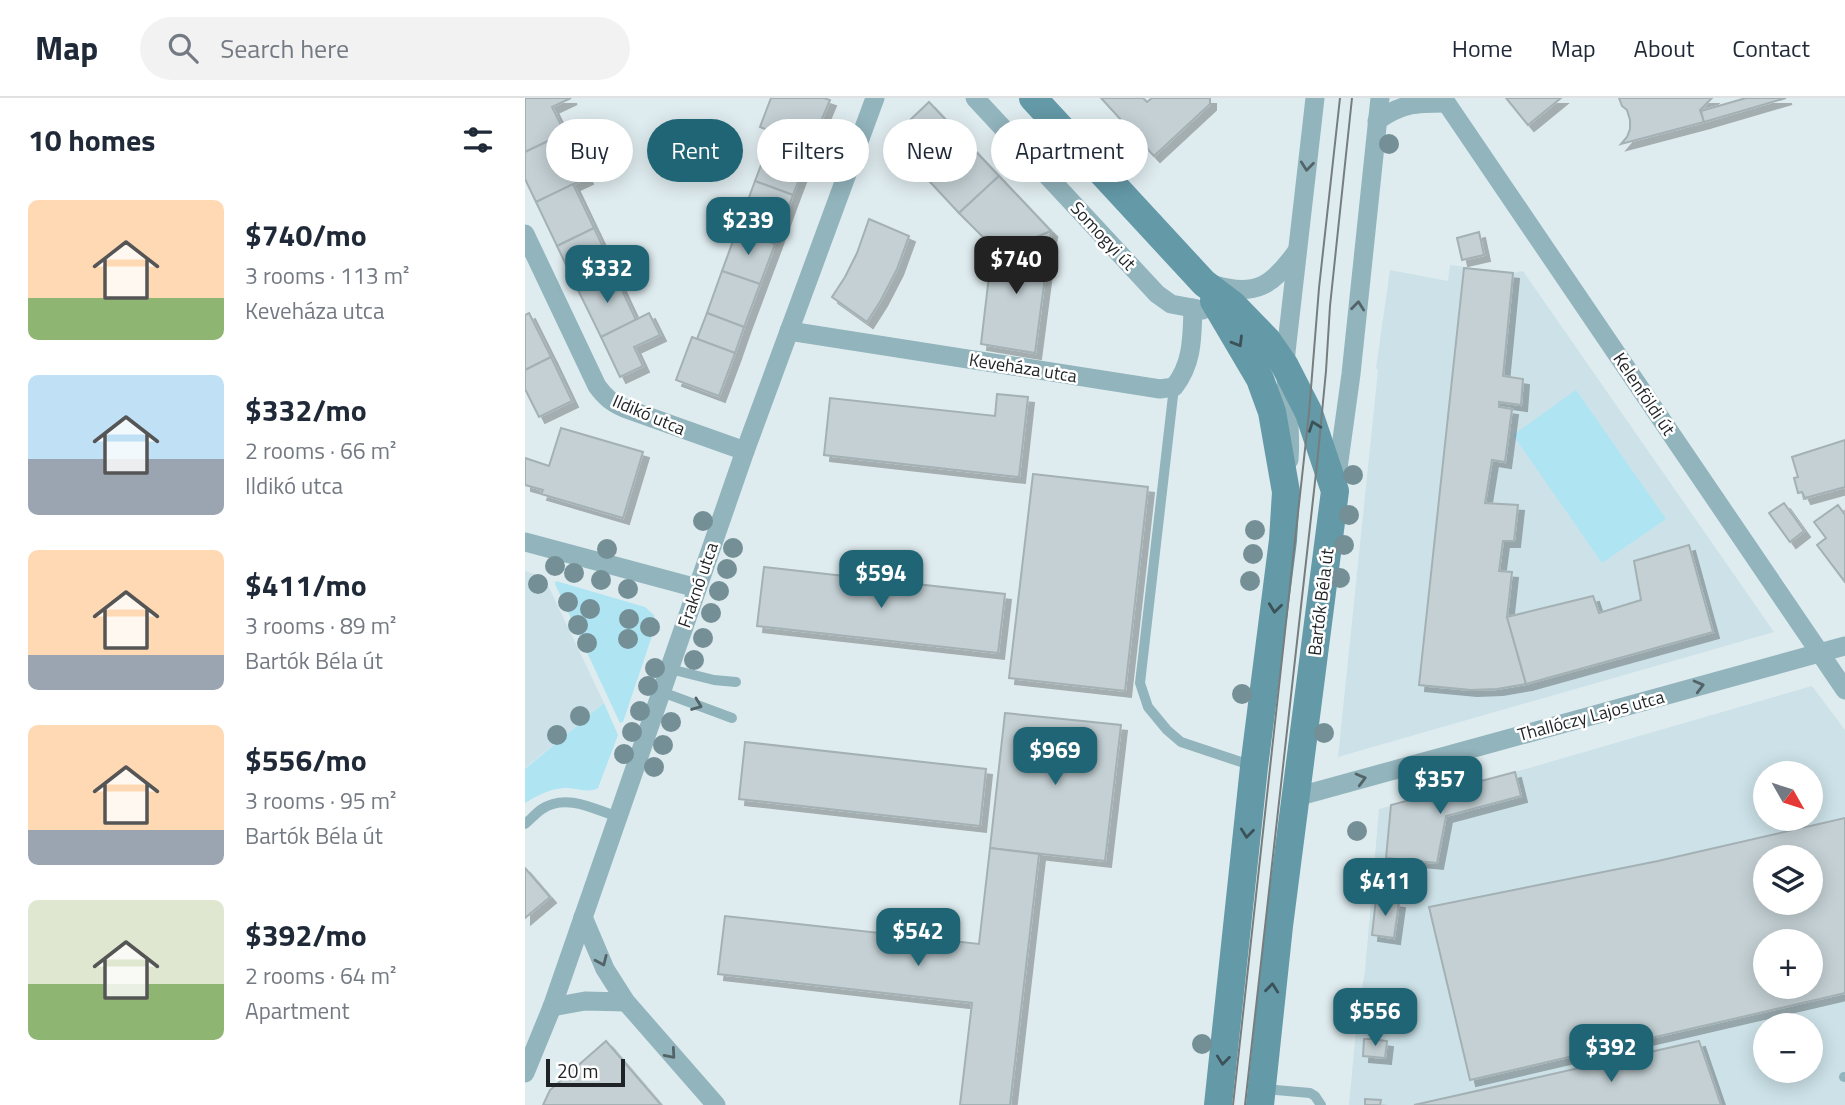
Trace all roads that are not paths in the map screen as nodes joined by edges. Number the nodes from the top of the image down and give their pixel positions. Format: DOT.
graph roads {
  1 [pos="875,98"];
  2 [pos="975,98"];
  3 [pos="1033,98"];
  4 [pos="1315,98"];
  5 [pos="1380,98"];
  6 [pos="1444,100"];
  7 [pos="1377,121"];
  8 [pos="525,234"];
  9 [pos="1297,250"];
  10 [pos="1204,283"];
  11 [pos="1206,310"];
  12 [pos="789,331"];
  13 [pos="1285,366"];
  14 [pos="1174,387"];
  15 [pos="744,452"];
  16 [pos="1335,491"];
  17 [pos="1286,492"];
  18 [pos="525,541"];
  19 [pos="697,588"];
  20 [pos="1845,646"];
  21 [pos="1819,653"];
  22 [pos="670,669"];
  23 [pos="736,682"];
  24 [pos="1845,690"];
  25 [pos="662,692"];
  26 [pos="732,718"];
  27 [pos="1255,767"];
  28 [pos="1296,797"];
  29 [pos="618,817"];
  30 [pos="525,824"];
  31 [pos="583,917"];
  32 [pos="626,1002"];
  33 [pos="552,1007"];
  34 [pos="525,1073"];
  35 [pos="1261,1097"];
  36 [pos="716,1105"];
  37 [pos="1218,1105"];
  38 [pos="1321,1105"];
  1 -- 12 [label="street, Fraknó utca"];
  2 -- 11 [label="street, Somogyi út"];
  3 -- 10 [label="street"];
  4 -- 9 [label="street, one-way"];
  5 -- 7 [label="street, Bartók Béla út"];
  6 -- 7 [label="street"];
  6 -- 21 [label="street, Kelenföldi út"];
  16 -- 7 [label="street, Bartók Béla út, one-way"];
  8 -- 15 [label="street, Ildikó utca"];
  9 -- 10 [label="street"];
  9 -- 13 [label="street"];
  10 -- 11 [label="street"];
  10 -- 13 [label="street"];
  11 -- 14 [label="street"];
  11 -- 17 [label="street, one-way"];
  12 -- 14 [label="street, Keveháza utca"];
  12 -- 15 [label="street, Fraknó utca"];
  16 -- 13 [label="street, one-way"];
  13 -- 17 [label="street"];
  14 -- 27 [label="lane"];
  15 -- 19 [label="street, Fraknó utca"];
  16 -- 28 [label="street, Bartók Béla út"];
  17 -- 27 [label="street, one-way"];
  18 -- 19 [label="street"];
  19 -- 22 [label="street, Fraknó utca"];
  20 -- 21 [label="street, Thallóczy Lajos utca"];
  21 -- 24 [label="street, Kelenföldi út"];
  28 -- 21 [label="street, Thallóczy Lajos utca, one-way"];
  22 -- 23 [label="lane"];
  22 -- 25 [label="street, Fraknó utca"];
  25 -- 26 [label="lane, one-way"];
  25 -- 29 [label="street, Fraknó utca"];
  27 -- 37 [label="street, one-way"];
  35 -- 28 [label="street, Bartók Béla út, one-way"];
  29 -- 30 [label="lane"];
  29 -- 31 [label="street, Fraknó utca"];
  31 -- 32 [label="street, one-way"];
  31 -- 33 [label="street, Fraknó utca"];
  32 -- 33 [label="street"];
  32 -- 36 [label="street, one-way"];
  33 -- 34 [label="street, Fraknó utca"];
  35 -- 38 [label="lane"];
}
